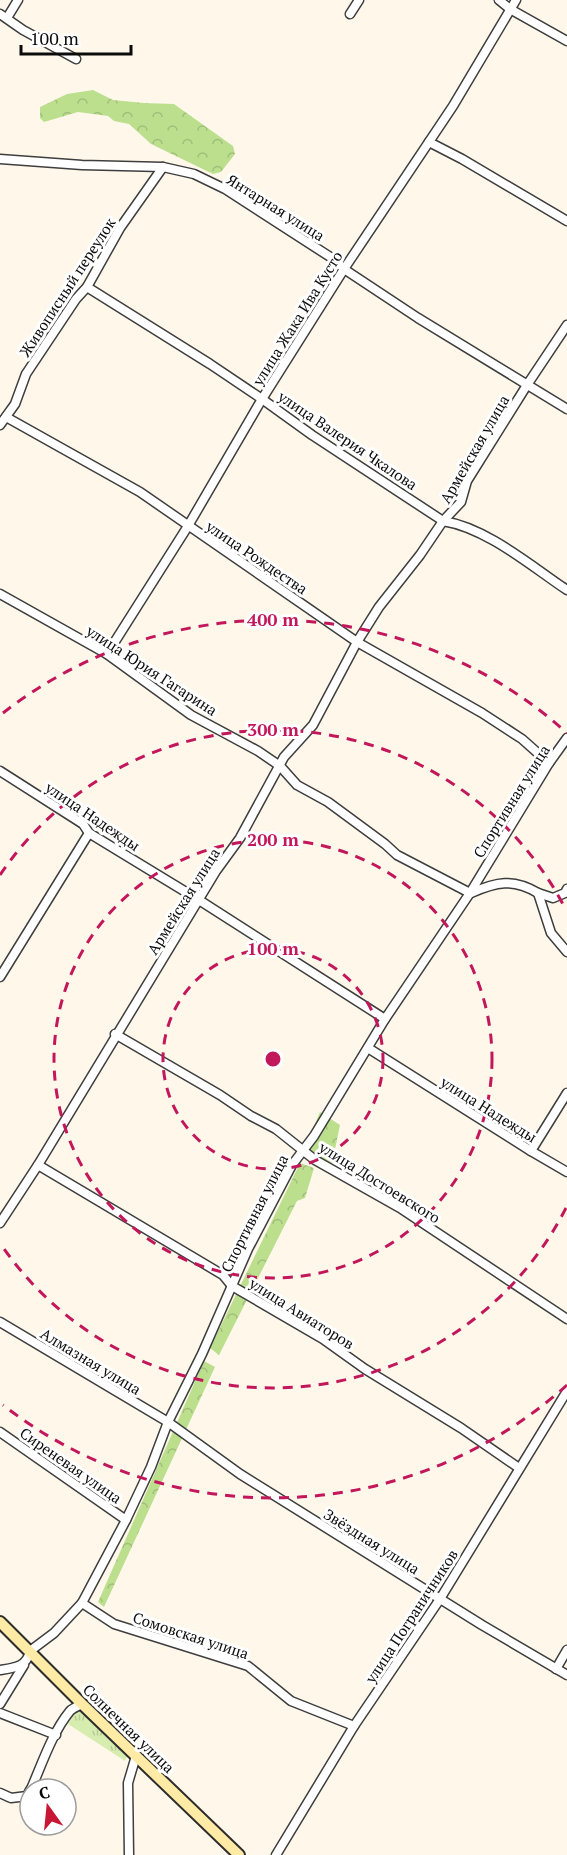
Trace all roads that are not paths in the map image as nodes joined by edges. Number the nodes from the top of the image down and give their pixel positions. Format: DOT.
graph roads {
  1 [pos="18,0"];
  2 [pos="359,0"];
  3 [pos="499,0"];
  4 [pos="516,0"];
  5 [pos="510,9"];
  6 [pos="350,14"];
  7 [pos="3,16"];
  8 [pos="567,41"];
  9 [pos="76,59"];
  10 [pos="429,142"];
  11 [pos="0,159"];
  12 [pos="163,167"];
  13 [pos="567,221"];
  14 [pos="344,269"];
  15 [pos="87,287"];
  16 [pos="567,325"];
  17 [pos="527,385"];
  18 [pos="262,399"];
  19 [pos="567,409"];
  20 [pos="6,417"];
  21 [pos="0,425"];
  22 [pos="443,521"];
  23 [pos="188,526"];
  24 [pos="567,590"];
  25 [pos="0,594"];
  26 [pos="357,642"];
  27 [pos="107,654"];
  28 [pos="567,738"];
  29 [pos="549,763"];
  30 [pos="280,766"];
  31 [pos="0,771"];
  32 [pos="89,833"];
  33 [pos="567,889"];
  34 [pos="470,893"];
  35 [pos="538,893"];
  36 [pos="199,900"];
  37 [pos="567,952"];
  38 [pos="0,977"];
  39 [pos="385,1018"];
  40 [pos="116,1034"];
  41 [pos="368,1048"];
  42 [pos="567,1093"];
  43 [pos="302,1150"];
  44 [pos="531,1152"];
  45 [pos="38,1165"];
  46 [pos="567,1172"];
  47 [pos="0,1223"];
  48 [pos="232,1286"];
  49 [pos="567,1319"];
  50 [pos="0,1322"];
  51 [pos="567,1391"];
  52 [pos="168,1422"];
  53 [pos="0,1432"];
  54 [pos="519,1468"];
  55 [pos="126,1520"];
  56 [pos="440,1599"];
  57 [pos="82,1603"];
  58 [pos="0,1622"];
  59 [pos="567,1650"];
  60 [pos="30,1651"];
  61 [pos="24,1665"];
  62 [pos="556,1669"];
  63 [pos="0,1670"];
  64 [pos="567,1675"];
  65 [pos="0,1704"];
  66 [pos="82,1704"];
  67 [pos="0,1713"];
  68 [pos="354,1726"];
  69 [pos="56,1735"];
  70 [pos="136,1756"];
  71 [pos="36,1777"];
  72 [pos="0,1793"];
  73 [pos="18,1797"];
  74 [pos="129,1855"];
  75 [pos="239,1855"];
  76 [pos="276,1855"];
  1 -- 7 [label="street"];
  2 -- 6 [label="street"];
  3 -- 5 [label="street"];
  4 -- 5 [label="street, улица Жака Ива Кусто"];
  5 -- 8 [label="street"];
  5 -- 10 [label="street, улица Жака Ива Кусто"];
  7 -- 9 [label="street"];
  10 -- 13 [label="street"];
  10 -- 14 [label="street, улица Жака Ива Кусто"];
  11 -- 12 [label="street, Янтарная улица"];
  12 -- 14 [label="street, Янтарная улица"];
  12 -- 15 [label="street, Живописный переулок"];
  14 -- 17 [label="street, Янтарная улица"];
  14 -- 18 [label="street, улица Жака Ива Кусто"];
  15 -- 18 [label="street, улица Валерия Чкалова"];
  15 -- 20 [label="street, Живописный переулок"];
  16 -- 17 [label="street, Армейская улица"];
  17 -- 19 [label="street, Янтарная улица"];
  17 -- 22 [label="street, Армейская улица"];
  18 -- 22 [label="street, улица Валерия Чкалова"];
  18 -- 23 [label="street, улица Жака Ива Кусто"];
  20 -- 21 [label="street, Живописный переулок"];
  20 -- 23 [label="street, улица Рождества"];
  22 -- 24 [label="street, улица Валерия Чкалова"];
  22 -- 26 [label="street, Армейская улица"];
  23 -- 26 [label="street, улица Рождества"];
  23 -- 27 [label="street, улица Жака Ива Кусто"];
  25 -- 27 [label="street, улица Юрия Гагарина"];
  26 -- 29 [label="street, улица Рождества"];
  26 -- 30 [label="street, Армейская улица"];
  27 -- 30 [label="street, улица Юрия Гагарина"];
  28 -- 29 [label="street, Спортивная улица"];
  29 -- 34 [label="street, Спортивная улица"];
  30 -- 34 [label="street, улица Юрия Гагарина"];
  30 -- 36 [label="street, Армейская улица"];
  31 -- 32 [label="street, улица Надежды"];
  32 -- 36 [label="street, улица Надежды"];
  32 -- 38 [label="street"];
  33 -- 35 [label="street"];
  34 -- 35 [label="street"];
  34 -- 39 [label="street, Спортивная улица"];
  35 -- 37 [label="street"];
  36 -- 39 [label="street, улица Надежды"];
  36 -- 40 [label="street, Армейская улица"];
  39 -- 41 [label="street, Спортивная улица"];
  40 -- 43 [label="street, улица Достоевского"];
  40 -- 45 [label="street, Армейская улица"];
  41 -- 43 [label="street, Спортивная улица"];
  41 -- 44 [label="street, улица Надежды"];
  42 -- 44 [label="street"];
  43 -- 48 [label="street, Спортивная улица"];
  43 -- 49 [label="street, улица Достоевского"];
  44 -- 46 [label="street, улица Надежды"];
  45 -- 47 [label="street, Армейская улица"];
  45 -- 48 [label="street, улица Авиаторов"];
  48 -- 52 [label="street, Спортивная улица"];
  48 -- 54 [label="street, улица Авиаторов"];
  50 -- 52 [label="street, Алмазная улица"];
  51 -- 54 [label="street, улица Пограничников"];
  52 -- 55 [label="street, Спортивная улица"];
  52 -- 56 [label="street, Звёздная улица"];
  53 -- 55 [label="street, Сиреневая улица"];
  54 -- 56 [label="street, улица Пограничников"];
  55 -- 57 [label="street, Спортивная улица"];
  56 -- 62 [label="street, Звёздная улица"];
  56 -- 68 [label="street, улица Пограничников"];
  57 -- 60 [label="street, Спортивная улица"];
  57 -- 68 [label="street, Сомовская улица"];
  58 -- 60 [label="street, Солнечная улица"];
  59 -- 62 [label="street"];
  60 -- 61 [label="street"];
  60 -- 66 [label="street, Солнечная улица"];
  61 -- 63 [label="street"];
  61 -- 65 [label="street"];
  62 -- 64 [label="street, Звёздная улица"];
  66 -- 69 [label="street"];
  66 -- 70 [label="street, Солнечная улица"];
  67 -- 69 [label="street"];
  68 -- 76 [label="street, улица Пограничников"];
  69 -- 71 [label="street"];
  70 -- 74 [label="street"];
  70 -- 75 [label="street, Солнечная улица"];
  72 -- 73 [label="street"];
}
